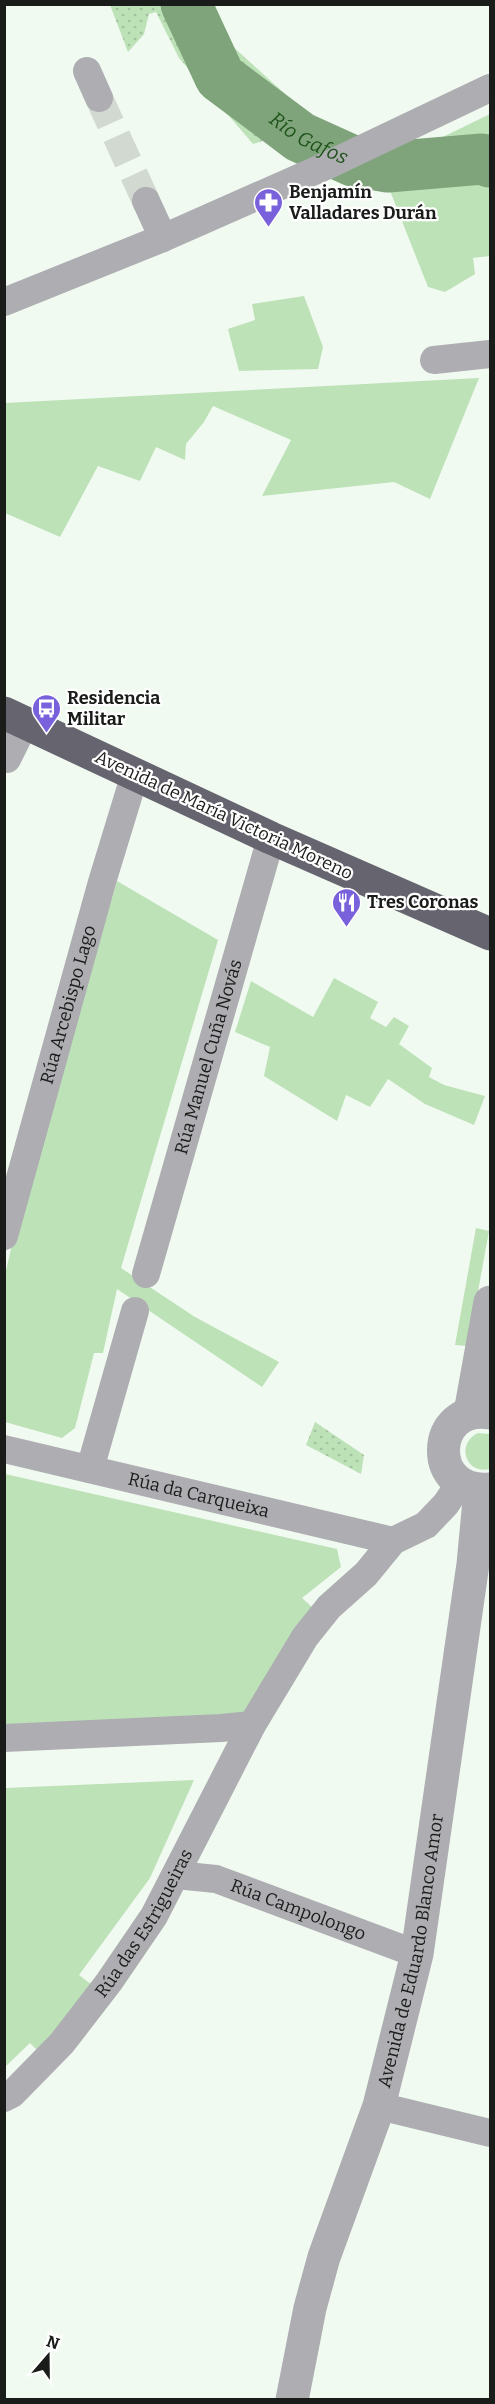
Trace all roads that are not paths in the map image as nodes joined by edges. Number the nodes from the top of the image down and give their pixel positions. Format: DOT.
graph roads {
  1 [pos="87,70"];
  2 [pos="490,88"];
  3 [pos="99,98"];
  4 [pos="146,201"];
  5 [pos="163,238"];
  6 [pos="4,302"];
  7 [pos="490,354"];
  8 [pos="434,360"];
  9 [pos="15,718"];
  10 [pos="4,758"];
  11 [pos="135,774"];
  12 [pos="271,838"];
  13 [pos="486,935"];
  14 [pos="4,1236"];
  15 [pos="146,1274"];
  16 [pos="490,1302"];
  17 [pos="135,1311"];
  18 [pos="480,1413"];
  19 [pos="4,1449"];
  20 [pos="90,1469"];
  21 [pos="477,1487"];
  22 [pos="393,1541"];
  23 [pos="252,1725"];
  24 [pos="4,1738"];
  25 [pos="176,1875"];
  26 [pos="417,1954"];
  27 [pos="4,2098"];
  28 [pos="379,2106"];
  29 [pos="490,2133"];
  30 [pos="292,2400"];
  1 -- 3 [label="street"];
  2 -- 5 [label="street"];
  4 -- 5 [label="street"];
  5 -- 6 [label="street"];
  7 -- 8 [label="street"];
  9 -- 10 [label="street"];
  9 -- 11 [label="highway, Avenida de María Victoria Moreno"];
  11 -- 12 [label="highway, Avenida de María Victoria Moreno"];
  11 -- 14 [label="street, Rúa Arcebispo Lago"];
  12 -- 13 [label="highway, Avenida de María Victoria Moreno"];
  12 -- 15 [label="street, Rúa Manuel Cuña Novás"];
  16 -- 18 [label="street"];
  17 -- 20 [label="street"];
  18 -- 21 [label="street"];
  19 -- 20 [label="street, Rúa da Carqueixa"];
  20 -- 22 [label="street, Rúa da Carqueixa"];
  21 -- 22 [label="street, Rúa das Estrigueiras"];
  21 -- 26 [label="street, Avenida de Eduardo Blanco Amor"];
  22 -- 23 [label="street, Rúa das Estrigueiras"];
  23 -- 24 [label="street"];
  23 -- 25 [label="street, Rúa das Estrigueiras"];
  25 -- 26 [label="street, Rúa Campolongo"];
  25 -- 27 [label="street, Rúa das Estrigueiras"];
  26 -- 28 [label="street, Avenida de Eduardo Blanco Amor"];
  28 -- 29 [label="street"];
  28 -- 30 [label="street, Avenida de Eduardo Blanco Amor"];
}
